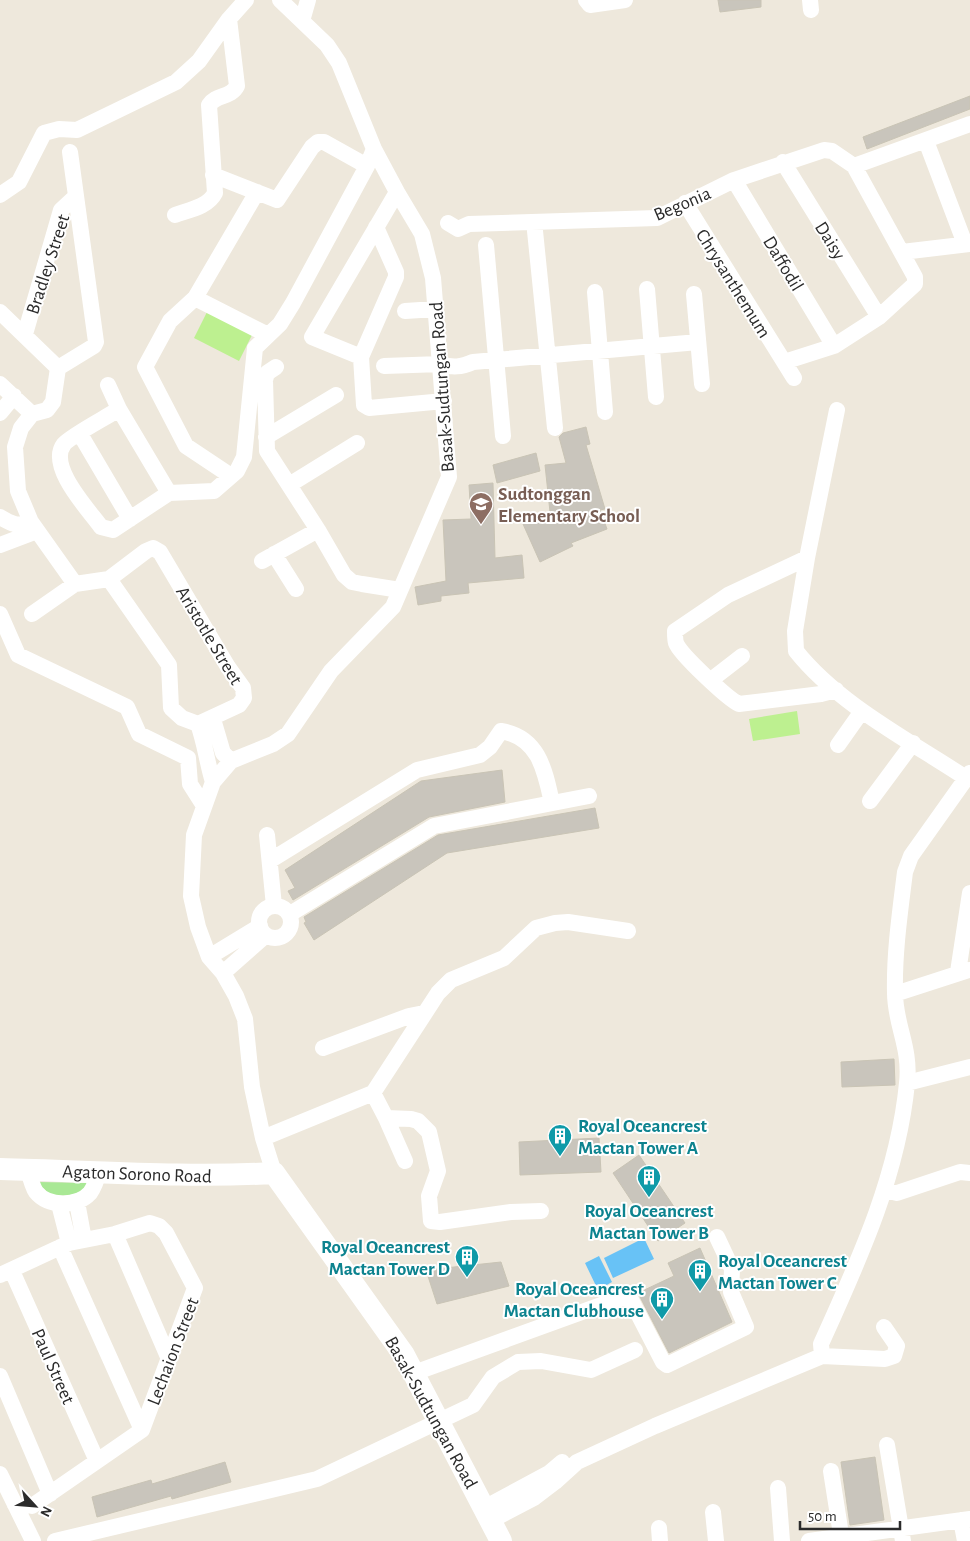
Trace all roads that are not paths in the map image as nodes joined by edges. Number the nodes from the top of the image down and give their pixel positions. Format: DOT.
graph roads {
  1 [pos="246,0"];
  2 [pos="280,0"];
  3 [pos="308,0"];
  4 [pos="586,0"];
  5 [pos="625,0"];
  6 [pos="229,19"];
  7 [pos="302,21"];
  8 [pos="970,124"];
  9 [pos="926,141"];
  10 [pos="374,149"];
  11 [pos="70,152"];
  12 [pos="783,162"];
  13 [pos="367,166"];
  14 [pos="854,166"];
  15 [pos="213,175"];
  16 [pos="734,180"];
  17 [pos="257,192"];
  18 [pos="396,192"];
  19 [pos="0,195"];
  20 [pos="75,198"];
  21 [pos="685,203"];
  22 [pos="175,215"];
  23 [pos="376,227"];
  24 [pos="420,227"];
  25 [pos="535,231"];
  26 [pos="968,244"];
  27 [pos="486,245"];
  28 [pos="902,252"];
  29 [pos="647,290"];
  30 [pos="595,292"];
  31 [pos="694,294"];
  32 [pos="195,298"];
  33 [pos="436,309"];
  34 [pos="405,311"];
  35 [pos="0,312"];
  36 [pos="879,317"];
  37 [pos="25,334"];
  38 [pos="268,335"];
  39 [pos="698,342"];
  40 [pos="652,346"];
  41 [pos="834,346"];
  42 [pos="600,350"];
  43 [pos="548,355"];
  44 [pos="361,357"];
  45 [pos="498,359"];
  46 [pos="784,362"];
  47 [pos="441,364"];
  48 [pos="384,366"];
  49 [pos="276,367"];
  50 [pos="58,368"];
  51 [pos="794,378"];
  52 [pos="0,384"];
  53 [pos="702,384"];
  54 [pos="108,385"];
  55 [pos="336,395"];
  56 [pos="14,396"];
  57 [pos="656,397"];
  58 [pos="444,401"];
  59 [pos="120,409"];
  60 [pos="837,410"];
  61 [pos="605,412"];
  62 [pos="0,413"];
  63 [pos="32,414"];
  64 [pos="555,428"];
  65 [pos="80,434"];
  66 [pos="504,436"];
  67 [pos="266,438"];
  68 [pos="357,443"];
  69 [pos="231,476"];
  70 [pos="289,484"];
  71 [pos="169,493"];
  72 [pos="0,517"];
  73 [pos="130,519"];
  74 [pos="34,527"];
  75 [pos="318,530"];
  76 [pos="0,545"];
  77 [pos="807,558"];
  78 [pos="109,579"];
  79 [pos="75,584"];
  80 [pos="296,589"];
  81 [pos="400,590"];
  82 [pos="0,614"];
  83 [pos="32,614"];
  84 [pos="3,635"];
  85 [pos="742,656"];
  86 [pos="711,680"];
  87 [pos="836,690"];
  88 [pos="862,711"];
  89 [pos="200,722"];
  90 [pos="913,743"];
  91 [pos="838,745"];
  92 [pos="231,761"];
  93 [pos="968,775"];
  94 [pos="213,782"];
  95 [pos="589,796"];
  96 [pos="870,801"];
  97 [pos="552,803"];
  98 [pos="204,806"];
  99 [pos="267,835"];
  100 [pos="271,860"];
  101 [pos="970,893"];
  102 [pos="274,906"];
  103 [pos="290,914"];
  104 [pos="263,930"];
  105 [pos="628,931"];
  106 [pos="209,957"];
  107 [pos="964,971"];
  108 [pos="223,973"];
  109 [pos="895,994"];
  110 [pos="424,1013"];
  111 [pos="323,1048"];
  112 [pos="970,1067"];
  113 [pos="907,1083"];
  114 [pos="373,1093"];
  115 [pos="386,1118"];
  116 [pos="263,1138"];
  117 [pos="405,1161"];
  118 [pos="0,1168"];
  119 [pos="28,1169"];
  120 [pos="98,1171"];
  121 [pos="274,1173"];
  122 [pos="970,1173"];
  123 [pos="885,1190"];
  124 [pos="77,1202"];
  125 [pos="59,1204"];
  126 [pos="541,1211"];
  127 [pos="116,1234"];
  128 [pos="717,1237"];
  129 [pos="71,1243"];
  130 [pos="6,1273"];
  131 [pos="884,1327"];
  132 [pos="635,1350"];
  133 [pos="821,1350"];
  134 [pos="169,1359"];
  135 [pos="414,1373"];
  136 [pos="0,1376"];
  137 [pos="439,1421"];
  138 [pos="142,1430"];
  139 [pos="887,1445"];
  140 [pos="97,1461"];
  141 [pos="831,1471"];
  142 [pos="0,1474"];
  143 [pos="778,1488"];
  144 [pos="50,1494"];
  145 [pos="32,1506"];
  146 [pos="713,1512"];
  147 [pos="487,1515"];
  148 [pos="966,1526"];
  149 [pos="902,1535"];
  150 [pos="842,1538"];
  151 [pos="33,1541"];
  152 [pos="55,1541"];
  153 [pos="502,1541"];
  154 [pos="716,1541"];
  155 [pos="782,1541"];
  156 [pos="809,1541"];
  157 [pos="862,1541"];
  1 -- 6 [label="street"];
  2 -- 7 [label="street, Basak-Sudtungan Road"];
  3 -- 7 [label="street"];
  4 -- 5 [label="street"];
  6 -- 15 [label="street"];
  6 -- 19 [label="street"];
  7 -- 10 [label="street, Basak-Sudtungan Road"];
  8 -- 9 [label="street"];
  9 -- 14 [label="street"];
  9 -- 26 [label="street"];
  10 -- 13 [label="street"];
  10 -- 18 [label="street, Basak-Sudtungan Road"];
  11 -- 20 [label="street"];
  12 -- 14 [label="street, Begonia"];
  12 -- 16 [label="street, Begonia"];
  12 -- 36 [label="street, Daisy"];
  13 -- 17 [label="street"];
  13 -- 38 [label="street"];
  14 -- 28 [label="street"];
  15 -- 17 [label="street"];
  15 -- 22 [label="street"];
  16 -- 21 [label="street, Begonia"];
  16 -- 41 [label="street, Daffodil"];
  17 -- 32 [label="street"];
  18 -- 23 [label="street"];
  18 -- 24 [label="street, Basak-Sudtungan Road"];
  20 -- 37 [label="street, Bradley Street"];
  20 -- 50 [label="street"];
  21 -- 24 [label="street, Begonia"];
  21 -- 46 [label="street, Chrysanthemum"];
  23 -- 44 [label="street"];
  23 -- 44 [label="street"];
  24 -- 33 [label="street, Basak-Sudtungan Road"];
  25 -- 43 [label="street"];
  26 -- 28 [label="street"];
  27 -- 45 [label="street"];
  28 -- 36 [label="street"];
  29 -- 40 [label="street"];
  30 -- 42 [label="street"];
  31 -- 39 [label="street"];
  32 -- 38 [label="street"];
  32 -- 69 [label="street"];
  33 -- 34 [label="street"];
  33 -- 47 [label="street, Basak-Sudtungan Road"];
  35 -- 37 [label="street"];
  36 -- 41 [label="street"];
  37 -- 50 [label="street"];
  38 -- 69 [label="street"];
  39 -- 40 [label="street"];
  39 -- 53 [label="street"];
  40 -- 42 [label="street"];
  40 -- 57 [label="street"];
  41 -- 46 [label="street"];
  42 -- 43 [label="street"];
  42 -- 61 [label="street"];
  43 -- 45 [label="street"];
  43 -- 64 [label="street"];
  44 -- 58 [label="street"];
  45 -- 47 [label="street"];
  45 -- 66 [label="street"];
  46 -- 51 [label="street, Chrysanthemum"];
  47 -- 48 [label="street"];
  47 -- 58 [label="street, Basak-Sudtungan Road"];
  49 -- 67 [label="street"];
  50 -- 63 [label="street"];
  52 -- 56 [label="street"];
  54 -- 59 [label="street"];
  55 -- 67 [label="street"];
  56 -- 62 [label="street"];
  56 -- 63 [label="street"];
  58 -- 81 [label="street, Basak-Sudtungan Road"];
  59 -- 65 [label="street"];
  59 -- 71 [label="street"];
  60 -- 77 [label="street"];
  63 -- 74 [label="street"];
  65 -- 73 [label="street"];
  65 -- 73 [label="street"];
  67 -- 70 [label="street"];
  68 -- 70 [label="street"];
  69 -- 71 [label="street"];
  70 -- 75 [label="street"];
  71 -- 73 [label="street"];
  72 -- 74 [label="street"];
  74 -- 76 [label="street"];
  74 -- 79 [label="street"];
  75 -- 80 [label="street"];
  75 -- 81 [label="street"];
  77 -- 86 [label="street"];
  77 -- 87 [label="street"];
  78 -- 79 [label="street"];
  78 -- 89 [label="street"];
  78 -- 89 [label="street, Aristotle Street"];
  79 -- 83 [label="street"];
  81 -- 92 [label="street, Basak-Sudtungan Road"];
  82 -- 84 [label="street"];
  84 -- 98 [label="street"];
  85 -- 86 [label="street"];
  86 -- 87 [label="street"];
  87 -- 88 [label="street"];
  88 -- 90 [label="street"];
  88 -- 91 [label="street"];
  89 -- 92 [label="street"];
  89 -- 94 [label="street"];
  90 -- 93 [label="street"];
  90 -- 96 [label="street"];
  92 -- 94 [label="street, Basak-Sudtungan Road"];
  93 -- 109 [label="street"];
  94 -- 98 [label="street, Basak-Sudtungan Road"];
  95 -- 97 [label="street"];
  97 -- 100 [label="street"];
  97 -- 103 [label="street"];
  98 -- 106 [label="street, Basak-Sudtungan Road"];
  99 -- 100 [label="street"];
  100 -- 102 [label="street"];
  101 -- 107 [label="street"];
  102 -- 103 [label="street"];
  102 -- 104 [label="street"];
  103 -- 104 [label="street"];
  104 -- 106 [label="street"];
  104 -- 108 [label="street"];
  105 -- 110 [label="street"];
  106 -- 108 [label="street, Basak-Sudtungan Road"];
  107 -- 109 [label="street"];
  108 -- 116 [label="street, Basak-Sudtungan Road"];
  109 -- 113 [label="street"];
  110 -- 111 [label="street"];
  110 -- 114 [label="street"];
  112 -- 113 [label="street"];
  113 -- 123 [label="street"];
  114 -- 115 [label="street"];
  114 -- 116 [label="street"];
  115 -- 117 [label="street"];
  115 -- 126 [label="street"];
  116 -- 121 [label="street, Basak-Sudtungan Road"];
  118 -- 119 [label="street, Agaton Sorono Road"];
  119 -- 120 [label="street, Agaton Sorono Road"];
  119 -- 125 [label="street"];
  120 -- 121 [label="street, Agaton Sorono Road"];
  120 -- 124 [label="street"];
  121 -- 135 [label="street, Basak-Sudtungan Road"];
  122 -- 123 [label="street"];
  123 -- 133 [label="street"];
  124 -- 125 [label="street"];
  124 -- 129 [label="street"];
  125 -- 129 [label="street"];
  127 -- 129 [label="street, Lechaion Street"];
  127 -- 134 [label="street"];
  127 -- 134 [label="street, Lechaion Street"];
  128 -- 135 [label="street"];
  129 -- 130 [label="street, Lechaion Street"];
  129 -- 138 [label="street"];
  130 -- 140 [label="street, Paul Street"];
  131 -- 133 [label="street"];
  132 -- 137 [label="street"];
  133 -- 147 [label="street"];
  134 -- 138 [label="street, Lechaion Street"];
  135 -- 137 [label="street, Basak-Sudtungan Road"];
  136 -- 144 [label="street"];
  137 -- 147 [label="street, Basak-Sudtungan Road"];
  137 -- 152 [label="street"];
  138 -- 140 [label="street, Lechaion Street"];
  139 -- 149 [label="street"];
  140 -- 144 [label="street, Lechaion Street"];
  141 -- 150 [label="street"];
  142 -- 151 [label="street"];
  143 -- 155 [label="street"];
  144 -- 145 [label="street, Lechaion Street"];
  146 -- 154 [label="street"];
  147 -- 153 [label="street, Basak-Sudtungan Road"];
  148 -- 149 [label="street"];
  149 -- 150 [label="street"];
  149 -- 157 [label="street"];
  150 -- 156 [label="street"];
}
